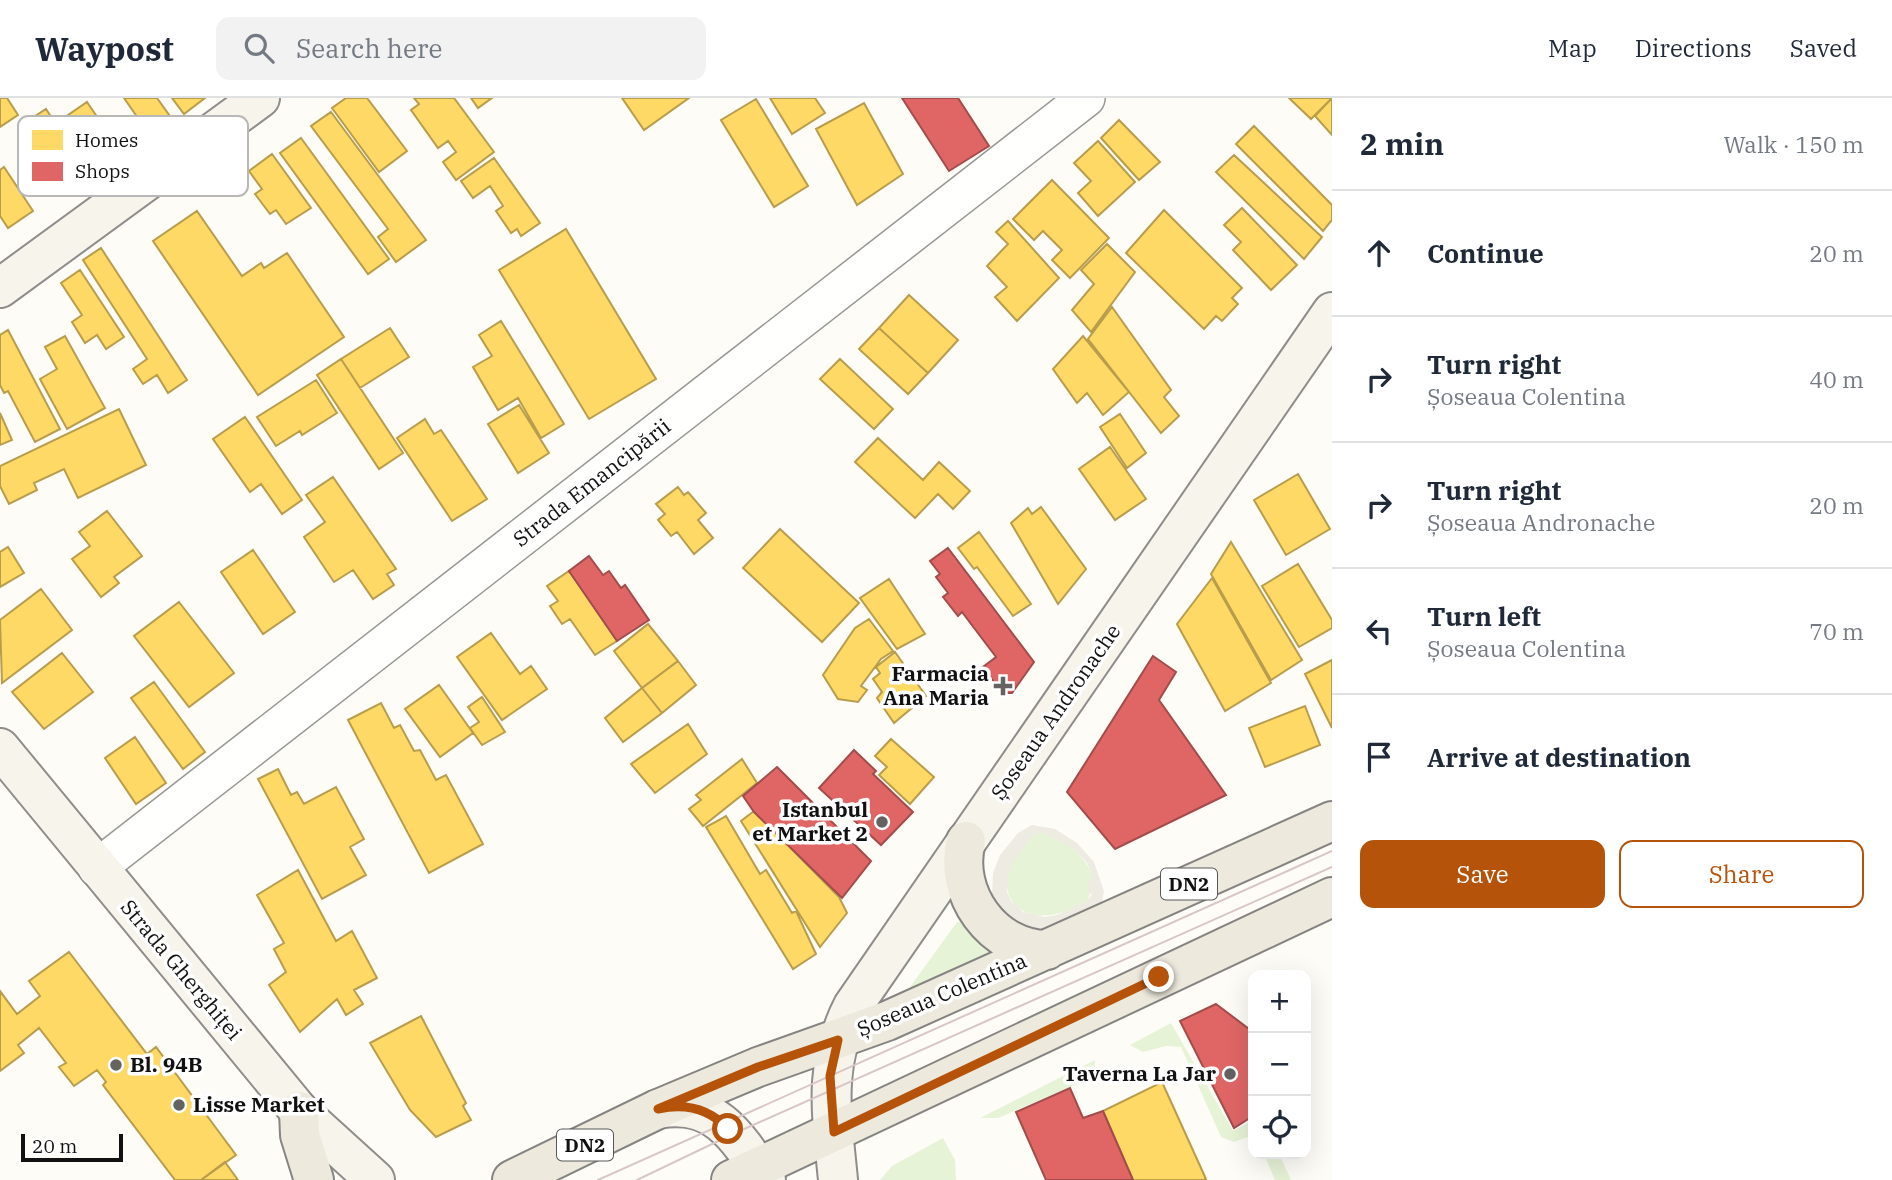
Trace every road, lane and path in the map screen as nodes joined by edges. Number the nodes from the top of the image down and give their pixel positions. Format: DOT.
graph roads {
  1 [pos="260,98"];
  2 [pos="1086,98"];
  3 [pos="235,116"];
  4 [pos="126,196"];
  5 [pos="0,288"];
  6 [pos="1332,312"];
  7 [pos="0,748"];
  8 [pos="1332,821"];
  9 [pos="966,841"];
  10 [pos="97,867"];
  11 [pos="1332,897"];
  12 [pos="1047,950"];
  13 [pos="838,1040"];
  14 [pos="658,1109"];
  15 [pos="299,1111"];
  16 [pos="834,1132"];
  17 [pos="751,1176"];
  18 [pos="314,1180"];
  19 [pos="375,1180"];
  20 [pos="512,1180"];
  21 [pos="838,1180"];
  1 -- 3 [label="main road"];
  2 -- 10 [label="street, Strada Emancipării"];
  4 -- 5 [label="main road"];
  6 -- 9 [label="main road, Șoseaua Andronache"];
  7 -- 10 [label="main road, Strada Gherghiței"];
  8 -- 12 [label="main road, Șoseaua Colentina / DN2"];
  9 -- 12 [label="main road"];
  9 -- 13 [label="main road, Șoseaua Andronache"];
  10 -- 15 [label="main road, Strada Gherghiței"];
  11 -- 16 [label="main road"];
  12 -- 13 [label="main road, Șoseaua Colentina / DN2"];
  13 -- 14 [label="main road, Șoseaua Colentina / DN2"];
  13 -- 16 [label="main road, Șoseaua Andronache"];
  14 -- 17 [label="main road"];
  14 -- 20 [label="main road, Șoseaua Colentina / DN2"];
  15 -- 18 [label="main road"];
  15 -- 19 [label="main road, Strada Gherghiței"];
  16 -- 17 [label="main road"];
  16 -- 21 [label="main road, Șoseaua Andronache"];
}
